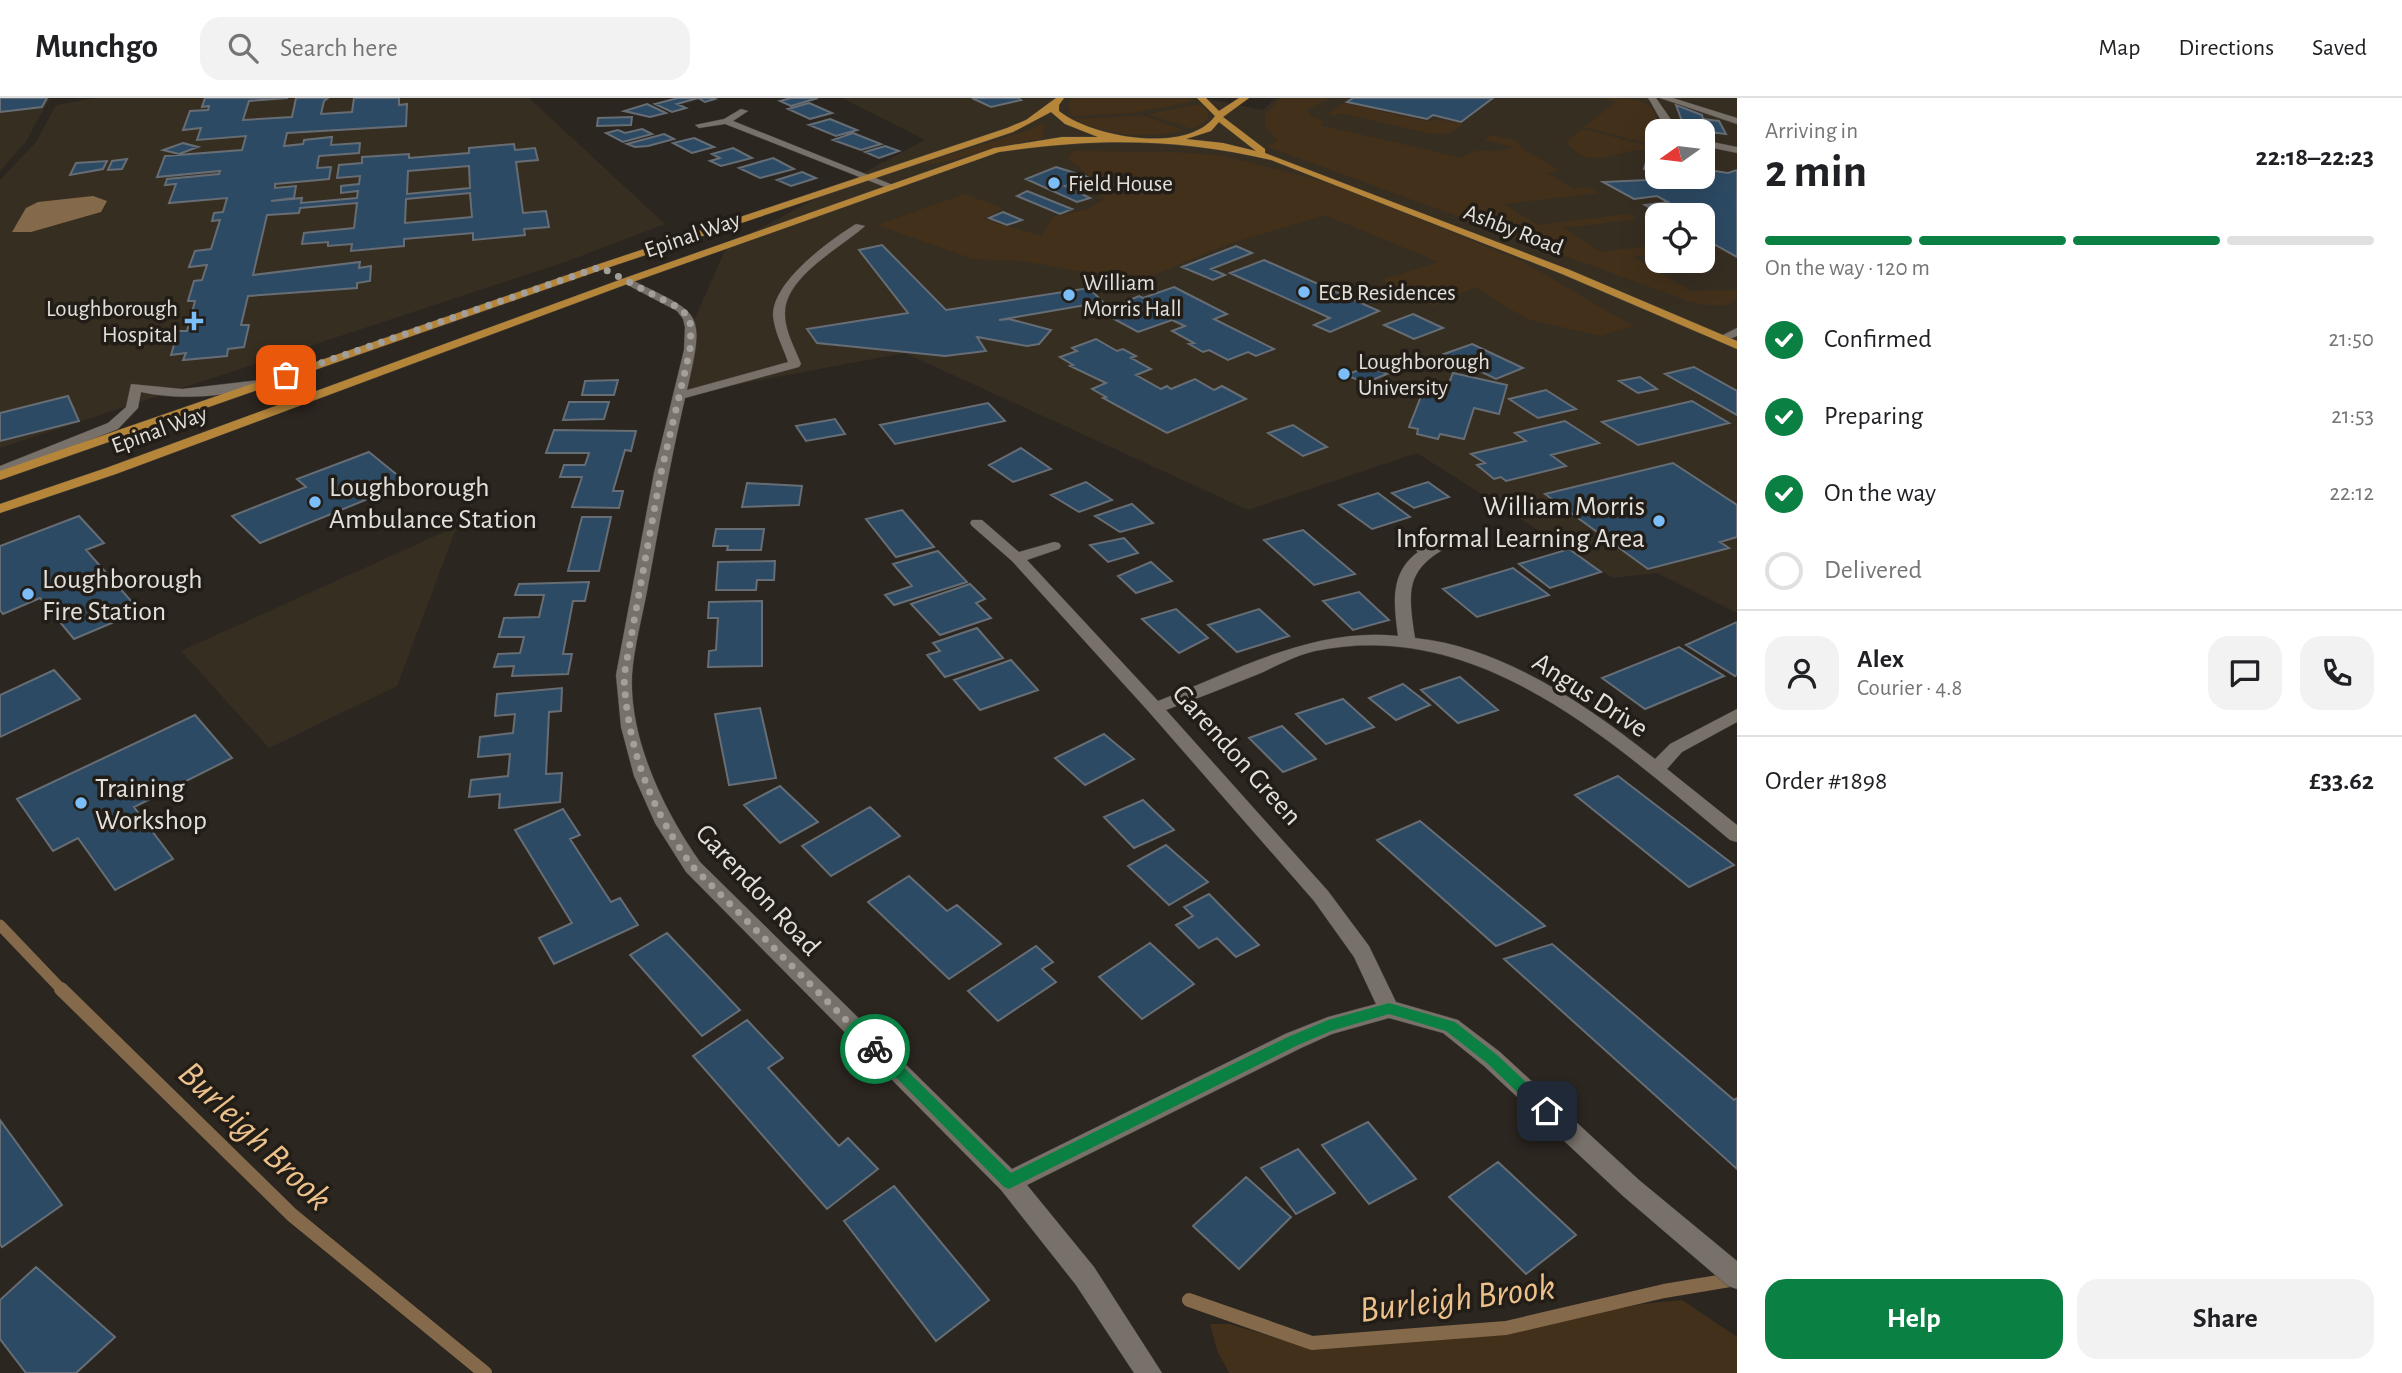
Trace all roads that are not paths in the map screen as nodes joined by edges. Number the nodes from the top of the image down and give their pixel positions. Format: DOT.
graph roads {
  1 [pos="1201,98"];
  2 [pos="1245,98"];
  3 [pos="1652,98"];
  4 [pos="1664,98"];
  5 [pos="1679,98"];
  6 [pos="1056,101"];
  7 [pos="744,111"];
  8 [pos="1737,115"];
  9 [pos="1219,117"];
  10 [pos="1667,119"];
  11 [pos="726,121"];
  12 [pos="1737,121"];
  13 [pos="699,125"];
  14 [pos="1130,139"];
  15 [pos="1161,139"];
  16 [pos="1715,145"];
  17 [pos="1737,150"];
  18 [pos="1274,158"];
  19 [pos="867,177"];
  20 [pos="893,187"];
  21 [pos="860,226"];
  22 [pos="600,267"];
  23 [pos="626,281"];
  24 [pos="1737,332"];
  25 [pos="1723,338"];
  26 [pos="1737,345"];
  27 [pos="260,384"];
  28 [pos="681,395"];
  29 [pos="0,474"];
  30 [pos="0,509"];
  31 [pos="977,523"];
  32 [pos="1404,537"];
  33 [pos="1450,540"];
  34 [pos="1054,546"];
  35 [pos="1426,551"];
  36 [pos="1017,558"];
  37 [pos="1407,642"];
  38 [pos="1155,708"];
  39 [pos="1737,715"];
  40 [pos="1656,770"];
  41 [pos="1737,835"];
  42 [pos="1389,1009"];
  43 [pos="1009,1182"];
  44 [pos="1729,1271"];
  45 [pos="1149,1373"];
  1 -- 9 [label="main road, Ashby Road"];
  2 -- 9 [label="main road"];
  3 -- 10 [label="street"];
  4 -- 12 [label="street"];
  5 -- 8 [label="street"];
  6 -- 14 [label="main road"];
  6 -- 19 [label="main road, Epinal Way"];
  7 -- 11 [label="street"];
  9 -- 15 [label="main road"];
  9 -- 18 [label="main road, Ashby Road"];
  11 -- 13 [label="street"];
  11 -- 19 [label="street"];
  14 -- 15 [label="main road"];
  14 -- 20 [label="main road, Epinal Way"];
  15 -- 18 [label="main road, Ashby Road"];
  16 -- 17 [label="street"];
  18 -- 25 [label="main road, Ashby Road"];
  19 -- 20 [label="street"];
  19 -- 22 [label="main road, Epinal Way"];
  20 -- 23 [label="main road, Epinal Way"];
  21 -- 28 [label="street"];
  22 -- 23 [label="main road"];
  22 -- 27 [label="main road, Epinal Way"];
  23 -- 28 [label="street, Garendon Road"];
  23 -- 30 [label="main road, Epinal Way"];
  24 -- 25 [label="street"];
  25 -- 26 [label="main road, Ashby Road"];
  27 -- 29 [label="main road, Epinal Way"];
  27 -- 29 [label="street"];
  28 -- 43 [label="street, Garendon Road"];
  31 -- 36 [label="street, Garendon Green"];
  32 -- 35 [label="street"];
  33 -- 35 [label="street"];
  34 -- 36 [label="street"];
  35 -- 37 [label="street"];
  36 -- 38 [label="street, Garendon Green"];
  37 -- 38 [label="street, Angus Drive"];
  37 -- 40 [label="street, Angus Drive"];
  38 -- 42 [label="street, Garendon Green"];
  39 -- 40 [label="street"];
  40 -- 41 [label="street, Angus Drive"];
  42 -- 43 [label="street"];
  42 -- 44 [label="street"];
  43 -- 45 [label="street, Garendon Road"];
}
